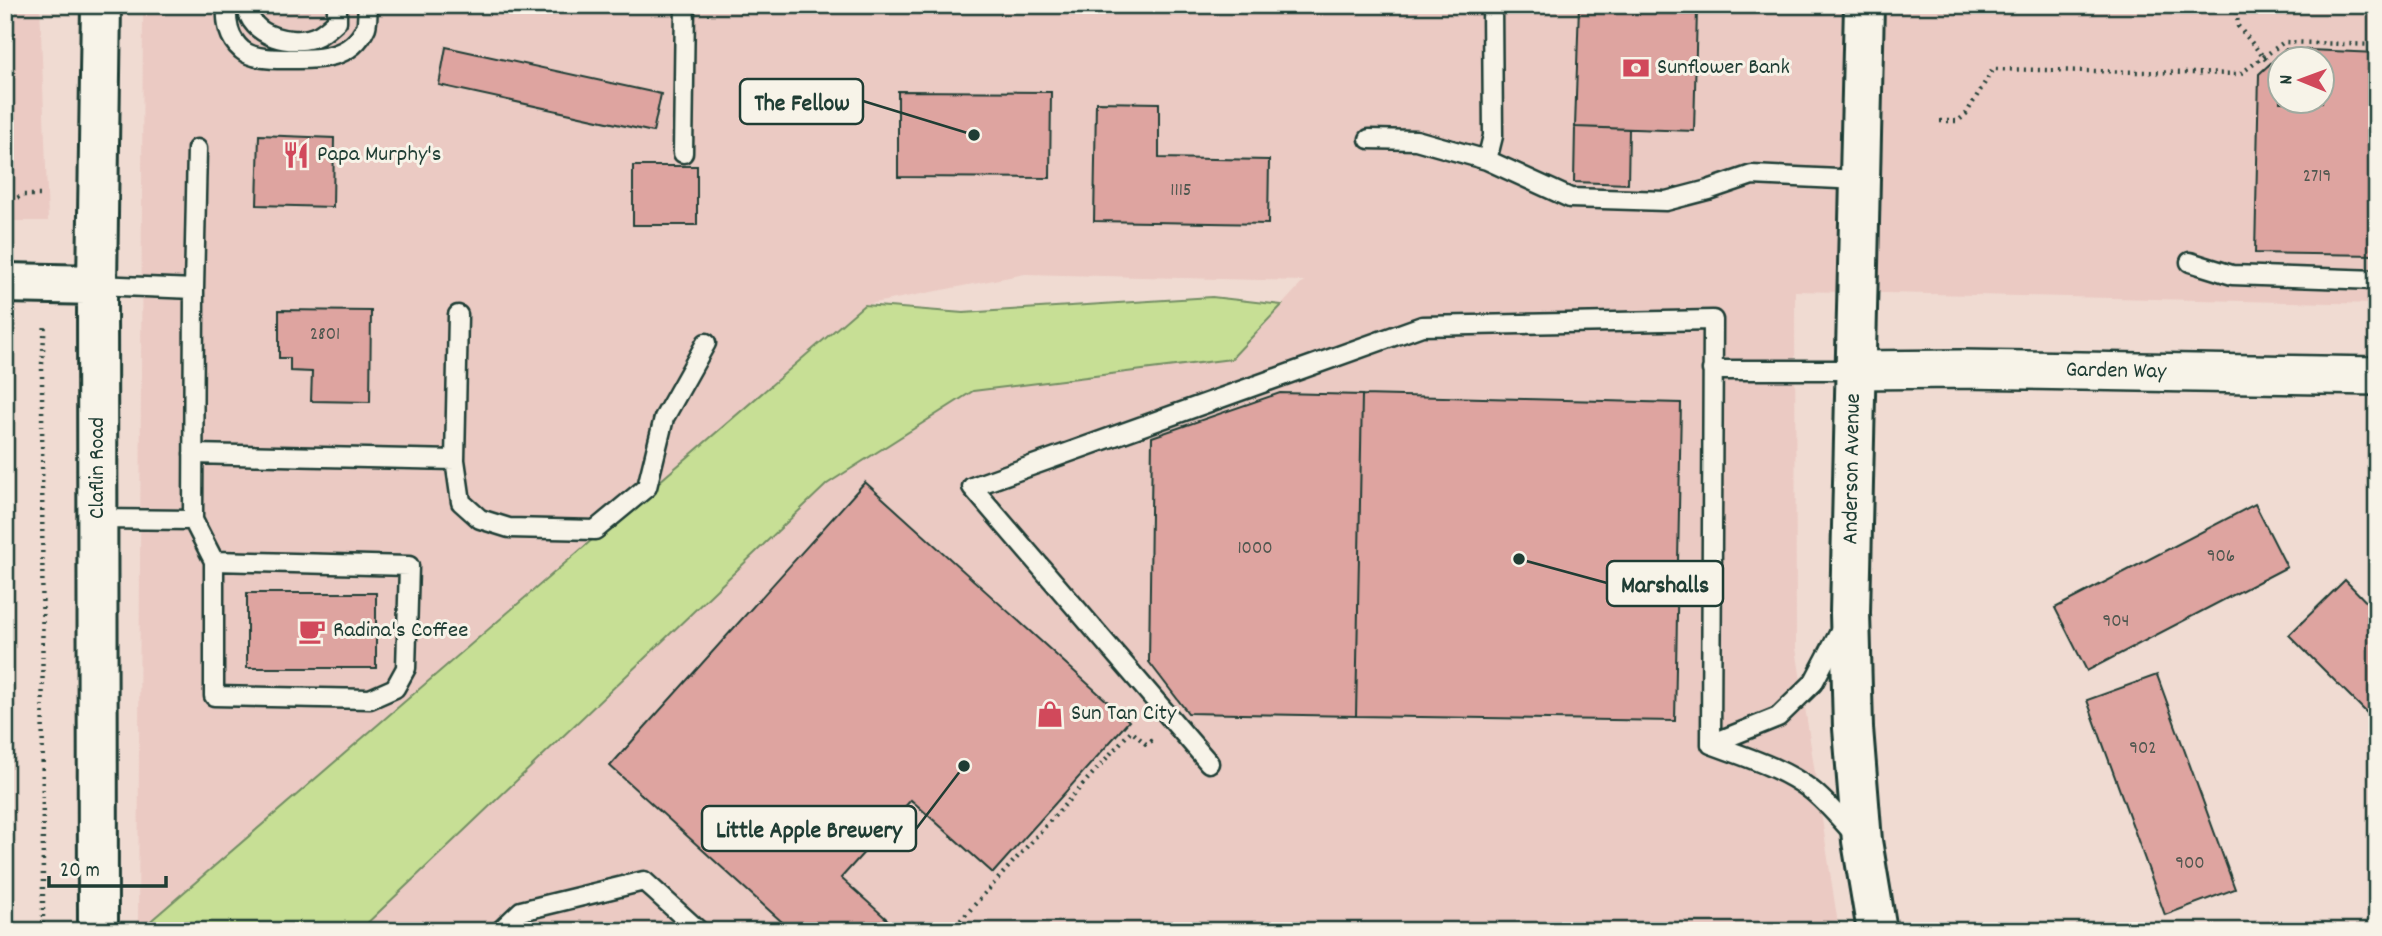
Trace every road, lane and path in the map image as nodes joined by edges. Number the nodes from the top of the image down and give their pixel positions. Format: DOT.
graph roads {
  1 [pos="101,5"];
  2 [pos="227,5"];
  3 [pos="247,5"];
  4 [pos="337,5"];
  5 [pos="368,5"];
  6 [pos="685,5"];
  7 [pos="1492,5"];
  8 [pos="1864,5"];
  9 [pos="2236,5"];
  10 [pos="2377,45"];
  11 [pos="2264,57"];
  12 [pos="2266,60"];
  13 [pos="1940,121"];
  14 [pos="1369,139"];
  15 [pos="197,149"];
  16 [pos="682,152"];
  17 [pos="1486,160"];
  18 [pos="1860,180"];
  19 [pos="41,195"];
  20 [pos="5,204"];
  21 [pos="2190,262"];
  22 [pos="2377,280"];
  23 [pos="5,283"];
  24 [pos="47,284"];
  25 [pos="97,285"];
  26 [pos="194,289"];
  27 [pos="458,315"];
  28 [pos="706,343"];
  29 [pos="1712,370"];
  30 [pos="1856,370"];
  31 [pos="2377,376"];
  32 [pos="193,454"];
  33 [pos="456,460"];
  34 [pos="98,519"];
  35 [pos="193,520"];
  36 [pos="214,561"];
  37 [pos="1850,613"];
  38 [pos="1178,727"];
  39 [pos="1711,744"];
  40 [pos="1209,762"];
  41 [pos="1862,841"];
  42 [pos="43,931"];
  43 [pos="98,931"];
  44 [pos="500,931"];
  45 [pos="699,931"];
  46 [pos="951,931"];
  47 [pos="1877,931"];
  1 -- 25 [label="street, Claflin Road"];
  2 -- 5 [label="lane"];
  3 -- 4 [label="lane"];
  6 -- 16 [label="lane"];
  7 -- 17 [label="lane"];
  8 -- 18 [label="street, Anderson Avenue"];
  9 -- 11 [label="path"];
  10 -- 11 [label="path"];
  11 -- 12 [label="path"];
  11 -- 13 [label="path"];
  14 -- 17 [label="lane"];
  15 -- 26 [label="lane"];
  17 -- 18 [label="lane"];
  18 -- 30 [label="street, Anderson Avenue"];
  19 -- 20 [label="path"];
  21 -- 22 [label="lane"];
  23 -- 24 [label="street"];
  24 -- 25 [label="street"];
  24 -- 42 [label="path"];
  25 -- 26 [label="lane"];
  25 -- 34 [label="street, Claflin Road"];
  26 -- 32 [label="lane"];
  27 -- 33 [label="lane"];
  28 -- 33 [label="lane"];
  29 -- 30 [label="lane"];
  29 -- 38 [label="lane"];
  29 -- 39 [label="lane"];
  30 -- 31 [label="street, Garden Way"];
  30 -- 37 [label="street, Anderson Avenue"];
  32 -- 33 [label="lane"];
  32 -- 35 [label="lane"];
  34 -- 35 [label="lane"];
  34 -- 43 [label="street, Claflin Road"];
  35 -- 36 [label="lane"];
  36 -- 36 [label="lane"];
  37 -- 39 [label="lane"];
  37 -- 41 [label="street, Anderson Avenue"];
  38 -- 40 [label="lane"];
  38 -- 46 [label="path"];
  39 -- 41 [label="lane"];
  41 -- 47 [label="street, Anderson Avenue"];
  44 -- 45 [label="lane"];
}
